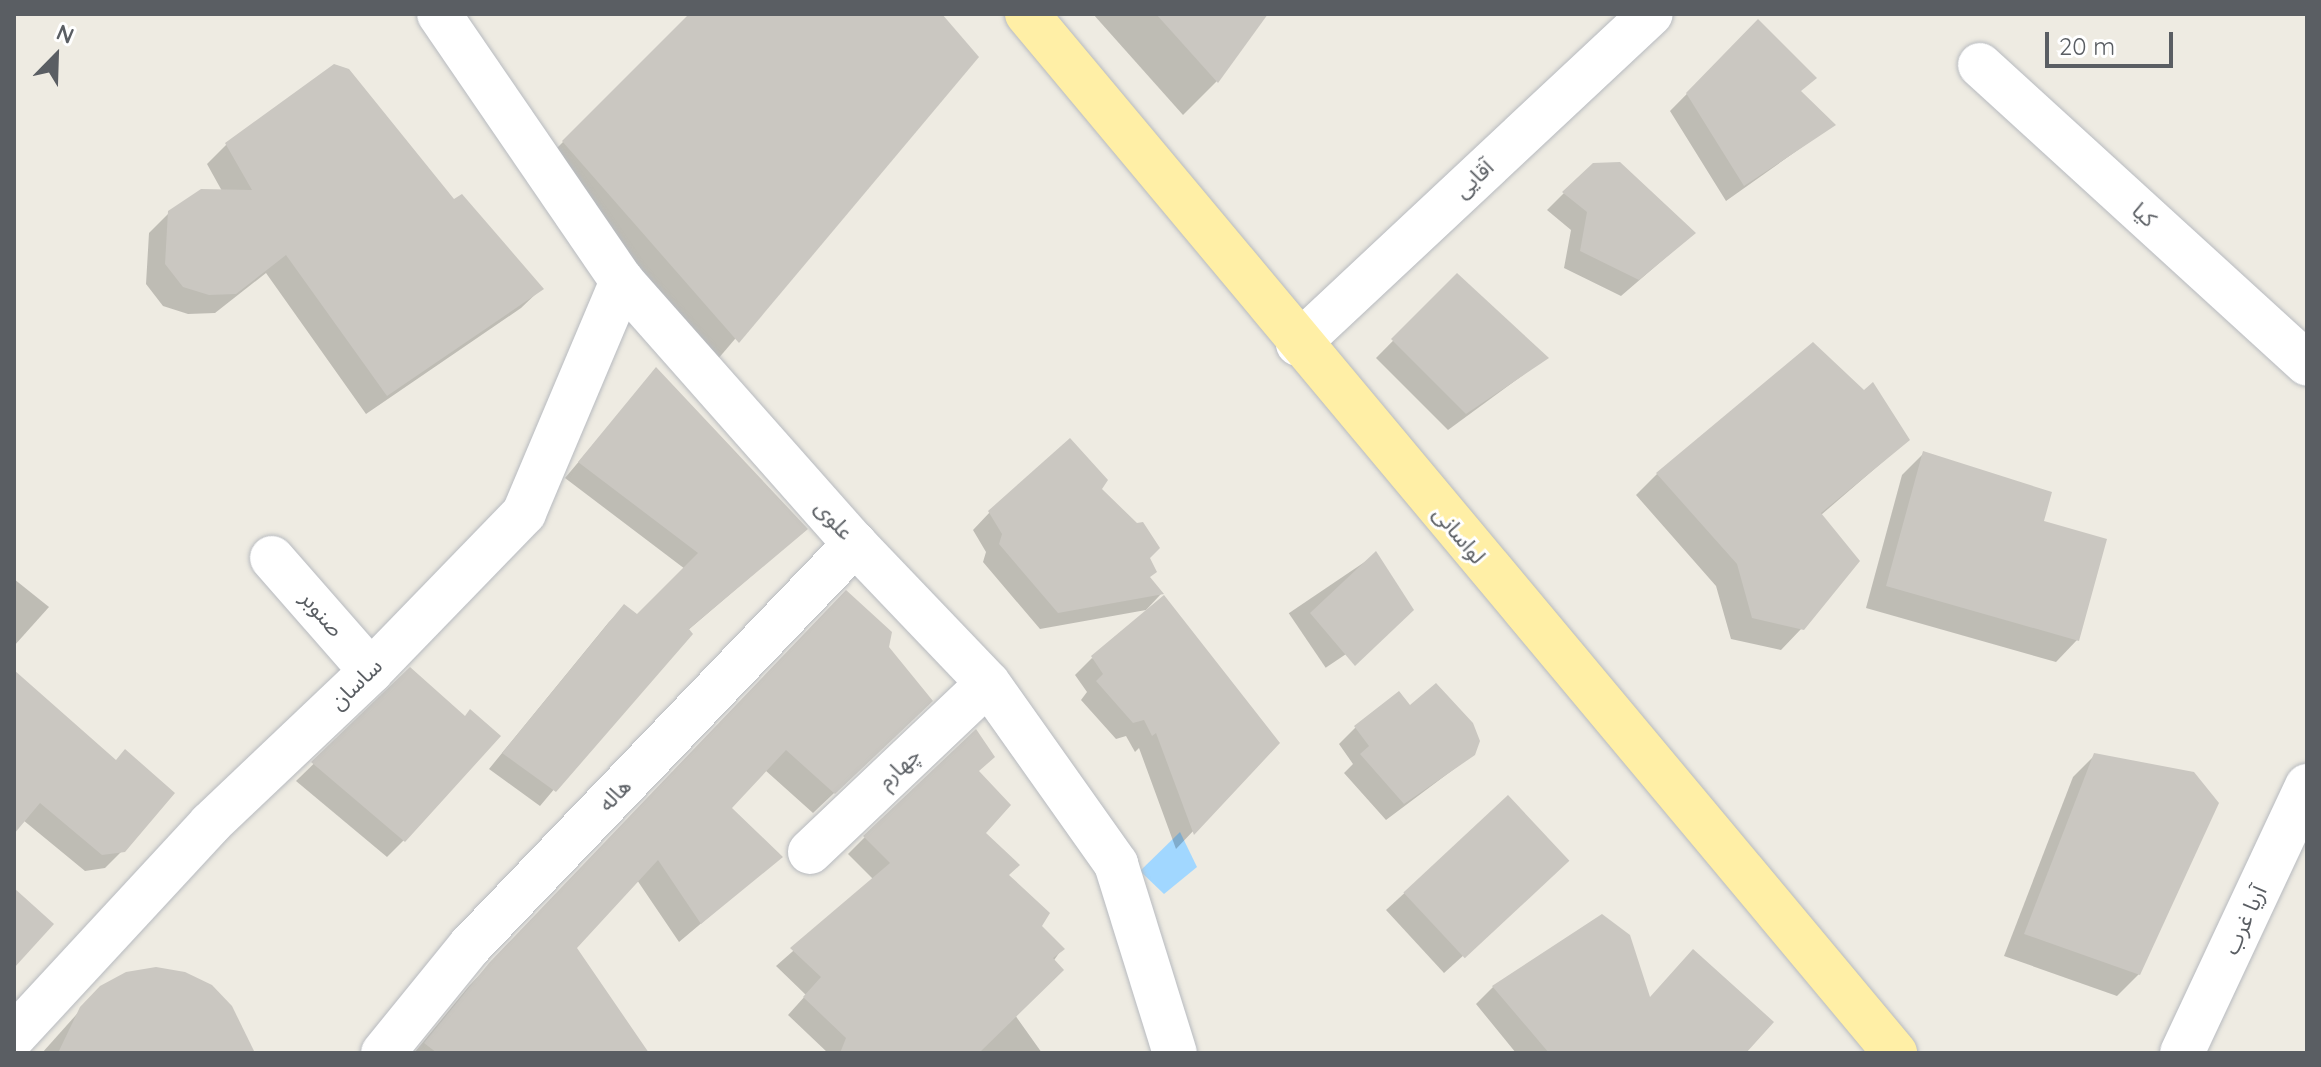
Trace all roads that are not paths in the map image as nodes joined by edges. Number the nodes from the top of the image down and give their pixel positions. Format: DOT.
graph roads {
  1 [pos="439,14"];
  2 [pos="1027,14"];
  3 [pos="1651,14"];
  4 [pos="1980,65"];
  5 [pos="622,281"];
  6 [pos="1298,344"];
  7 [pos="2307,364"];
  8 [pos="855,544"];
  9 [pos="272,558"];
  10 [pos="371,671"];
  11 [pos="988,683"];
  12 [pos="2307,786"];
  13 [pos="810,852"];
  14 [pos="14,1036"];
  15 [pos="383,1053"];
  16 [pos="1175,1053"];
  17 [pos="1895,1053"];
  18 [pos="2182,1053"];
  1 -- 5 [label="street, علوی"];
  2 -- 6 [label="main road, لواسانی"];
  3 -- 6 [label="street, آقایی"];
  4 -- 7 [label="street, کیا"];
  5 -- 8 [label="street, علوی"];
  5 -- 10 [label="street, ساسان"];
  6 -- 17 [label="main road, لواسانی"];
  8 -- 11 [label="street, علوی"];
  8 -- 15 [label="street, هاله"];
  9 -- 10 [label="street, صنوبر"];
  10 -- 14 [label="street, ساسان"];
  11 -- 13 [label="street, چهارم"];
  11 -- 16 [label="street, علوی"];
  12 -- 18 [label="street, آریا غرب"];
}
